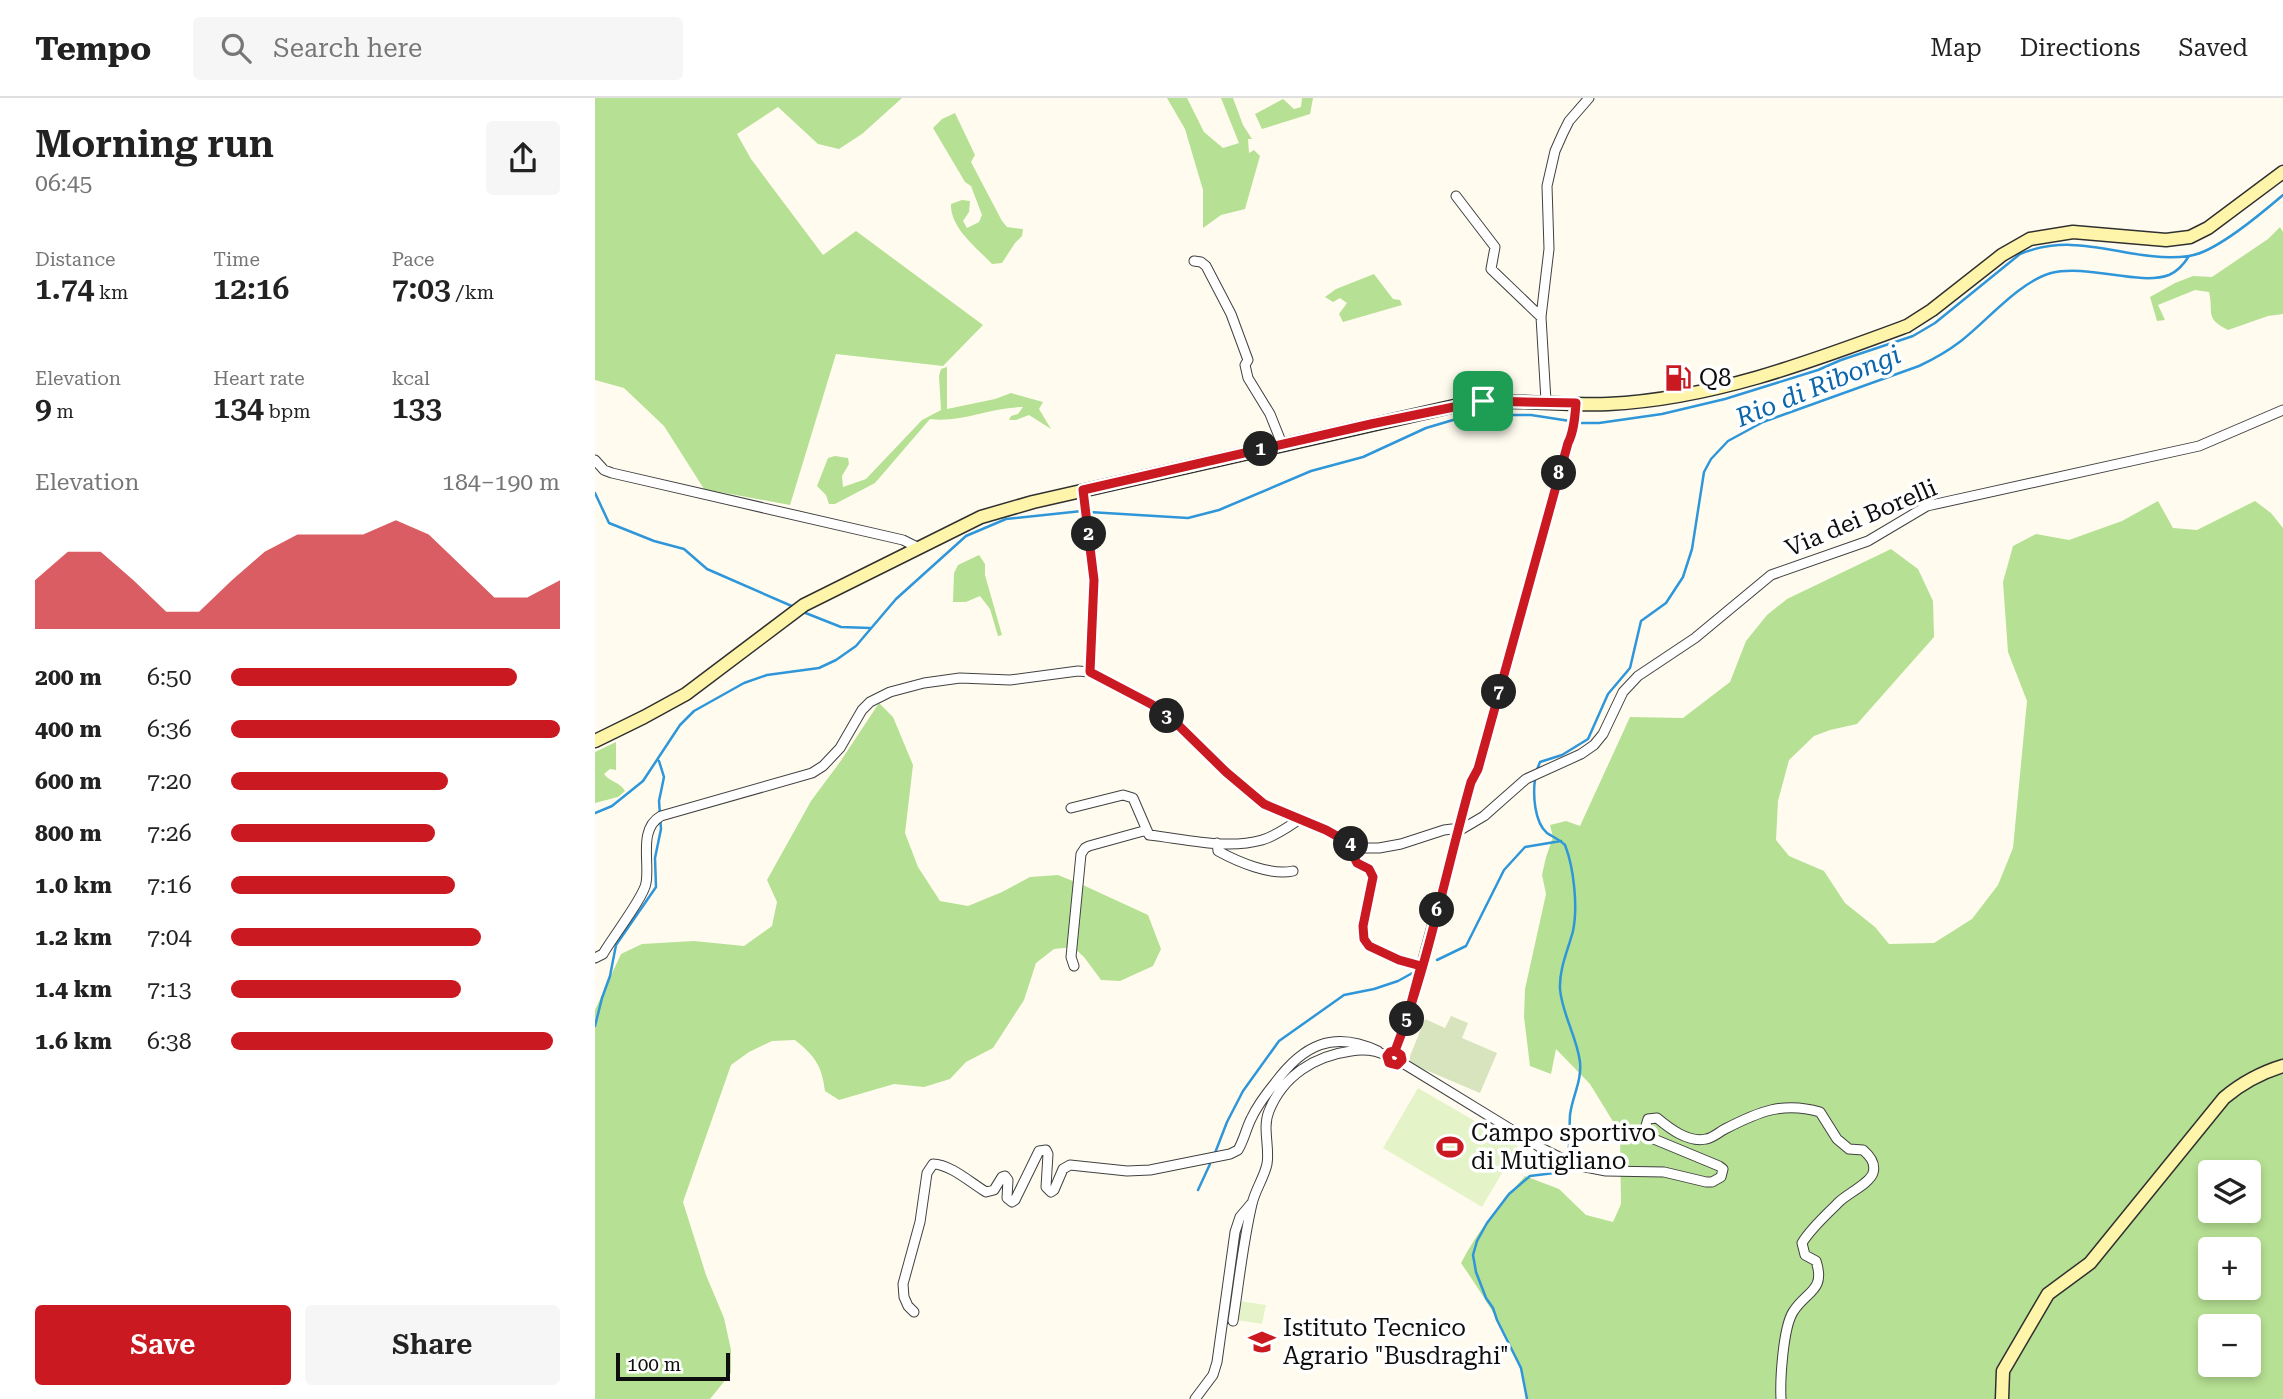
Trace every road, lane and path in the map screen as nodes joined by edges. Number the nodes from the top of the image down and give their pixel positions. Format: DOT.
graph roads {
  1 [pos="1589,98"];
  2 [pos="2283,172"];
  3 [pos="1456,196"];
  4 [pos="1193,261"];
  5 [pos="1541,317"];
  6 [pos="1546,401"];
  7 [pos="1575,408"];
  8 [pos="2283,410"];
  9 [pos="1282,444"];
  10 [pos="595,460"];
  11 [pos="1083,490"];
  12 [pos="917,547"];
  13 [pos="1090,672"];
  14 [pos="595,741"];
  15 [pos="1071,808"];
  16 [pos="1300,819"];
  17 [pos="1147,830"];
  18 [pos="1457,832"];
  19 [pos="1217,843"];
  20 [pos="1353,845"];
  21 [pos="1293,871"];
  22 [pos="595,958"];
  23 [pos="1074,965"];
  24 [pos="1421,966"];
  25 [pos="1387,1053"];
  26 [pos="2283,1066"];
  27 [pos="1252,1203"];
  28 [pos="914,1312"];
  29 [pos="1233,1321"];
  30 [pos="1195,1399"];
  31 [pos="1781,1399"];
  32 [pos="2002,1399"];
  1 -- 5 [label="street"];
  2 -- 7 [label="main road"];
  3 -- 5 [label="street"];
  4 -- 9 [label="street"];
  5 -- 6 [label="street"];
  6 -- 7 [label="main road"];
  6 -- 9 [label="main road"];
  7 -- 18 [label="street"];
  8 -- 18 [label="street, Via dei Borelli"];
  9 -- 11 [label="main road"];
  10 -- 12 [label="street"];
  11 -- 12 [label="main road"];
  11 -- 13 [label="street"];
  12 -- 14 [label="main road"];
  13 -- 16 [label="street"];
  13 -- 22 [label="street"];
  15 -- 17 [label="street"];
  16 -- 19 [label="street"];
  16 -- 20 [label="street"];
  17 -- 19 [label="street"];
  17 -- 23 [label="street"];
  18 -- 20 [label="street"];
  18 -- 24 [label="street"];
  19 -- 21 [label="street"];
  20 -- 24 [label="street"];
  24 -- 25 [label="street"];
  25 -- 27 [label="street"];
  25 -- 28 [label="street"];
  25 -- 31 [label="street"];
  26 -- 32 [label="main road"];
  27 -- 29 [label="street"];
  27 -- 30 [label="street"];
}
